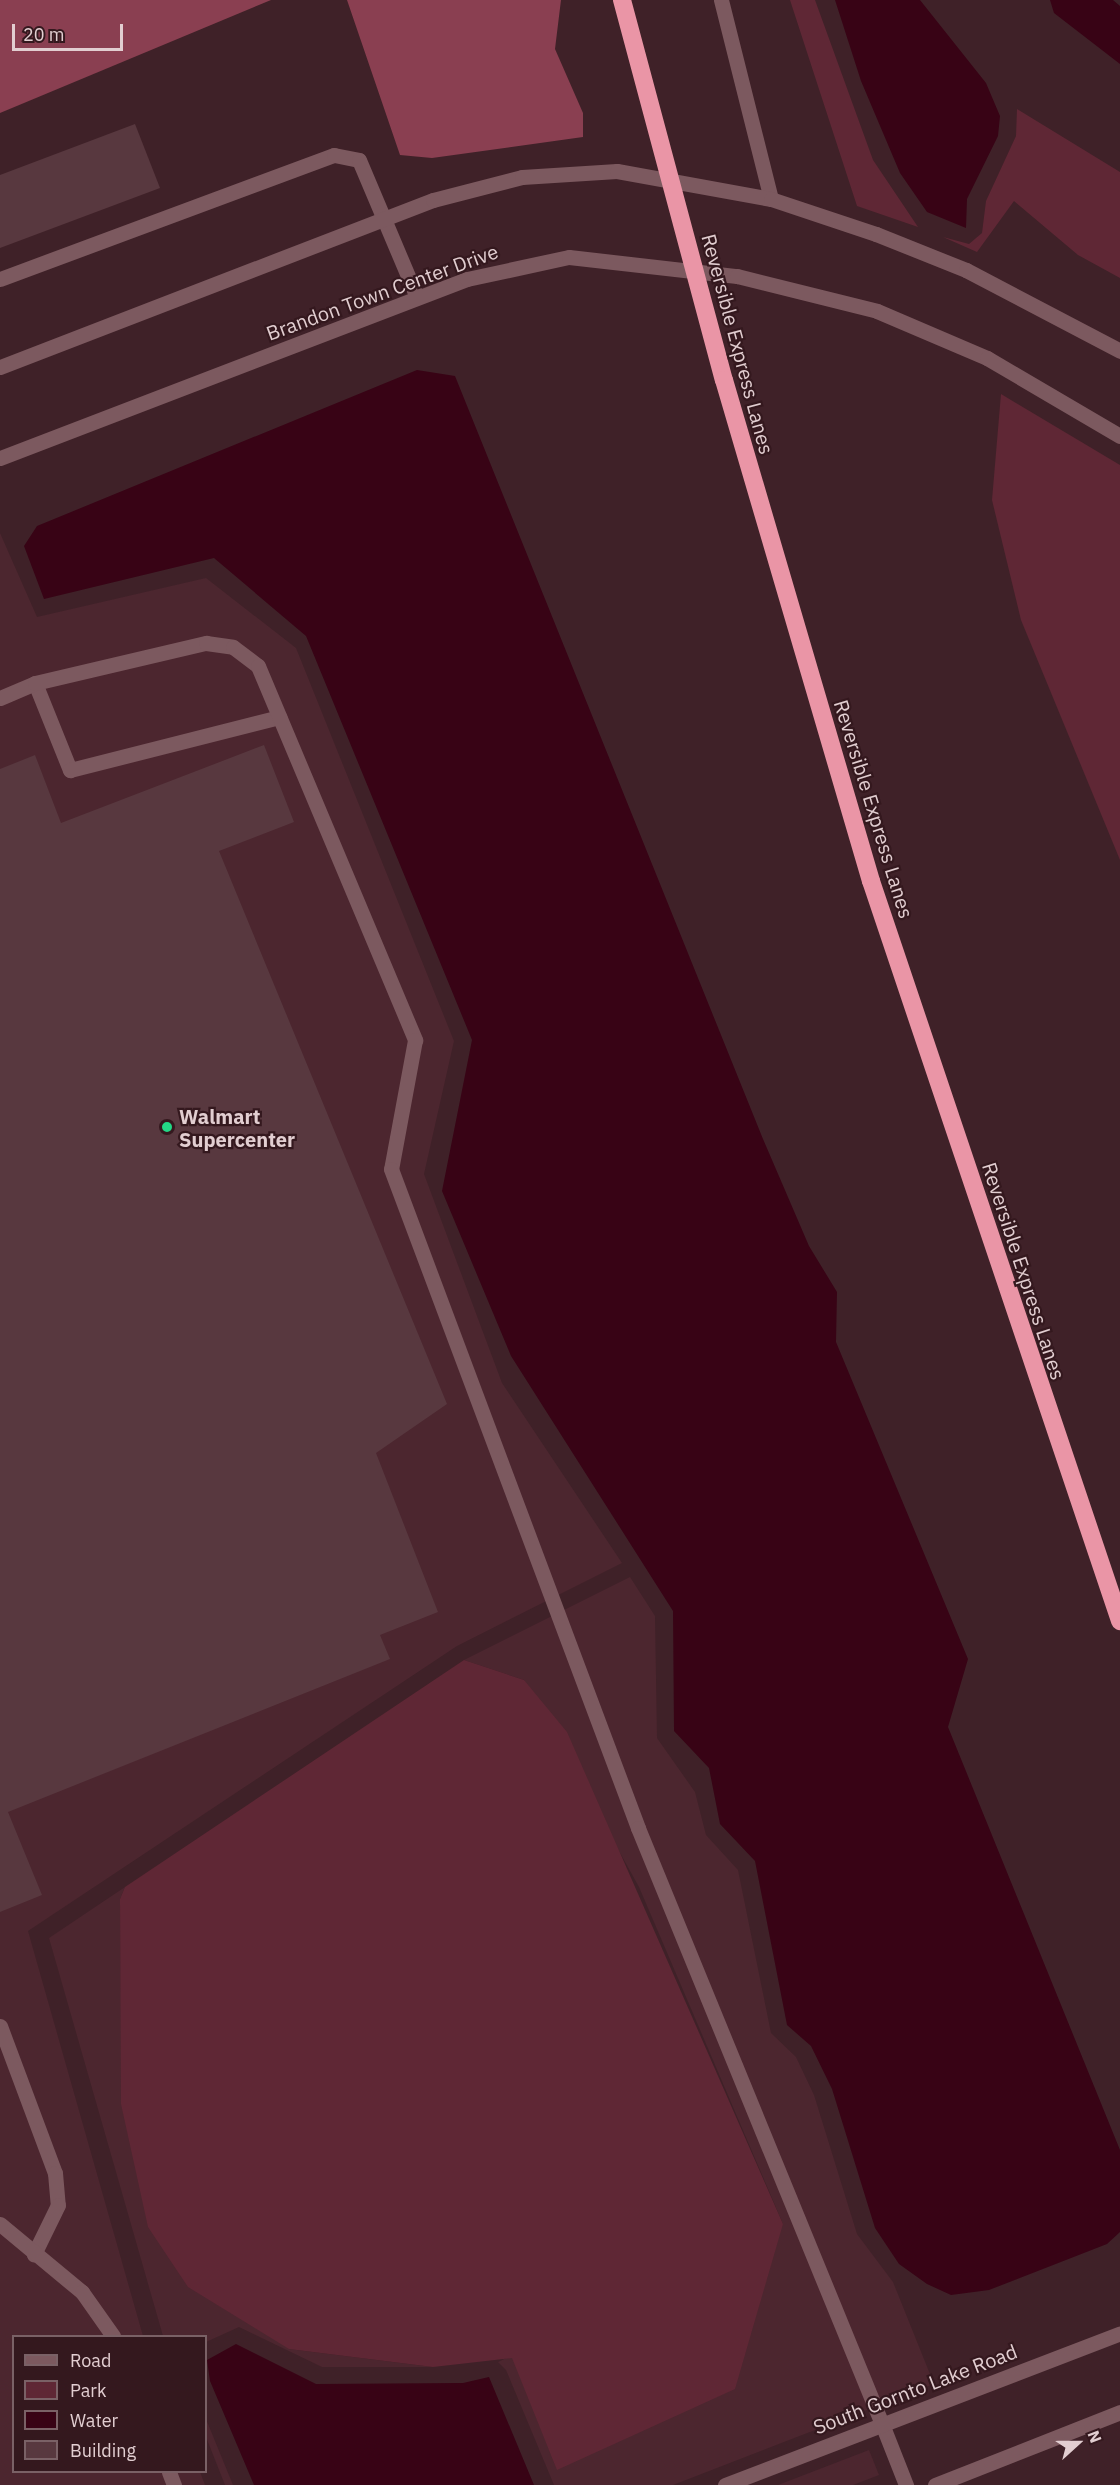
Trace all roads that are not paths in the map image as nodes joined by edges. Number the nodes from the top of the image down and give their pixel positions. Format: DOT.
graph roads {
  1 [pos="622,0"];
  2 [pos="721,0"];
  3 [pos="771,199"];
  4 [pos="386,217"];
  5 [pos="0,279"];
  6 [pos="417,297"];
  7 [pos="1120,351"];
  8 [pos="0,367"];
  9 [pos="1120,436"];
  10 [pos="0,458"];
  11 [pos="35,683"];
  12 [pos="0,698"];
  13 [pos="279,717"];
  14 [pos="1120,1621"];
  15 [pos="0,2026"];
  16 [pos="0,2224"];
  17 [pos="34,2254"];
  18 [pos="1120,2333"];
  19 [pos="111,2335"];
  20 [pos="1120,2412"];
  21 [pos="882,2424"];
  22 [pos="725,2485"];
  23 [pos="906,2485"];
  24 [pos="935,2485"];
  1 -- 14 [label="highway, Reversible Express Lanes, bridge"];
  2 -- 3 [label="street"];
  3 -- 4 [label="street"];
  3 -- 7 [label="street"];
  4 -- 5 [label="street"];
  4 -- 6 [label="street"];
  4 -- 8 [label="street"];
  6 -- 9 [label="street, Brandon Town Center Drive"];
  6 -- 10 [label="street, Brandon Town Center Drive"];
  11 -- 12 [label="street"];
  11 -- 13 [label="street"];
  11 -- 13 [label="street"];
  13 -- 21 [label="street"];
  15 -- 17 [label="street"];
  16 -- 17 [label="street"];
  17 -- 19 [label="street"];
  18 -- 21 [label="street, South Gornto Lake Road"];
  20 -- 24 [label="street"];
  21 -- 22 [label="street, South Gornto Lake Road"];
  21 -- 23 [label="street"];
}
